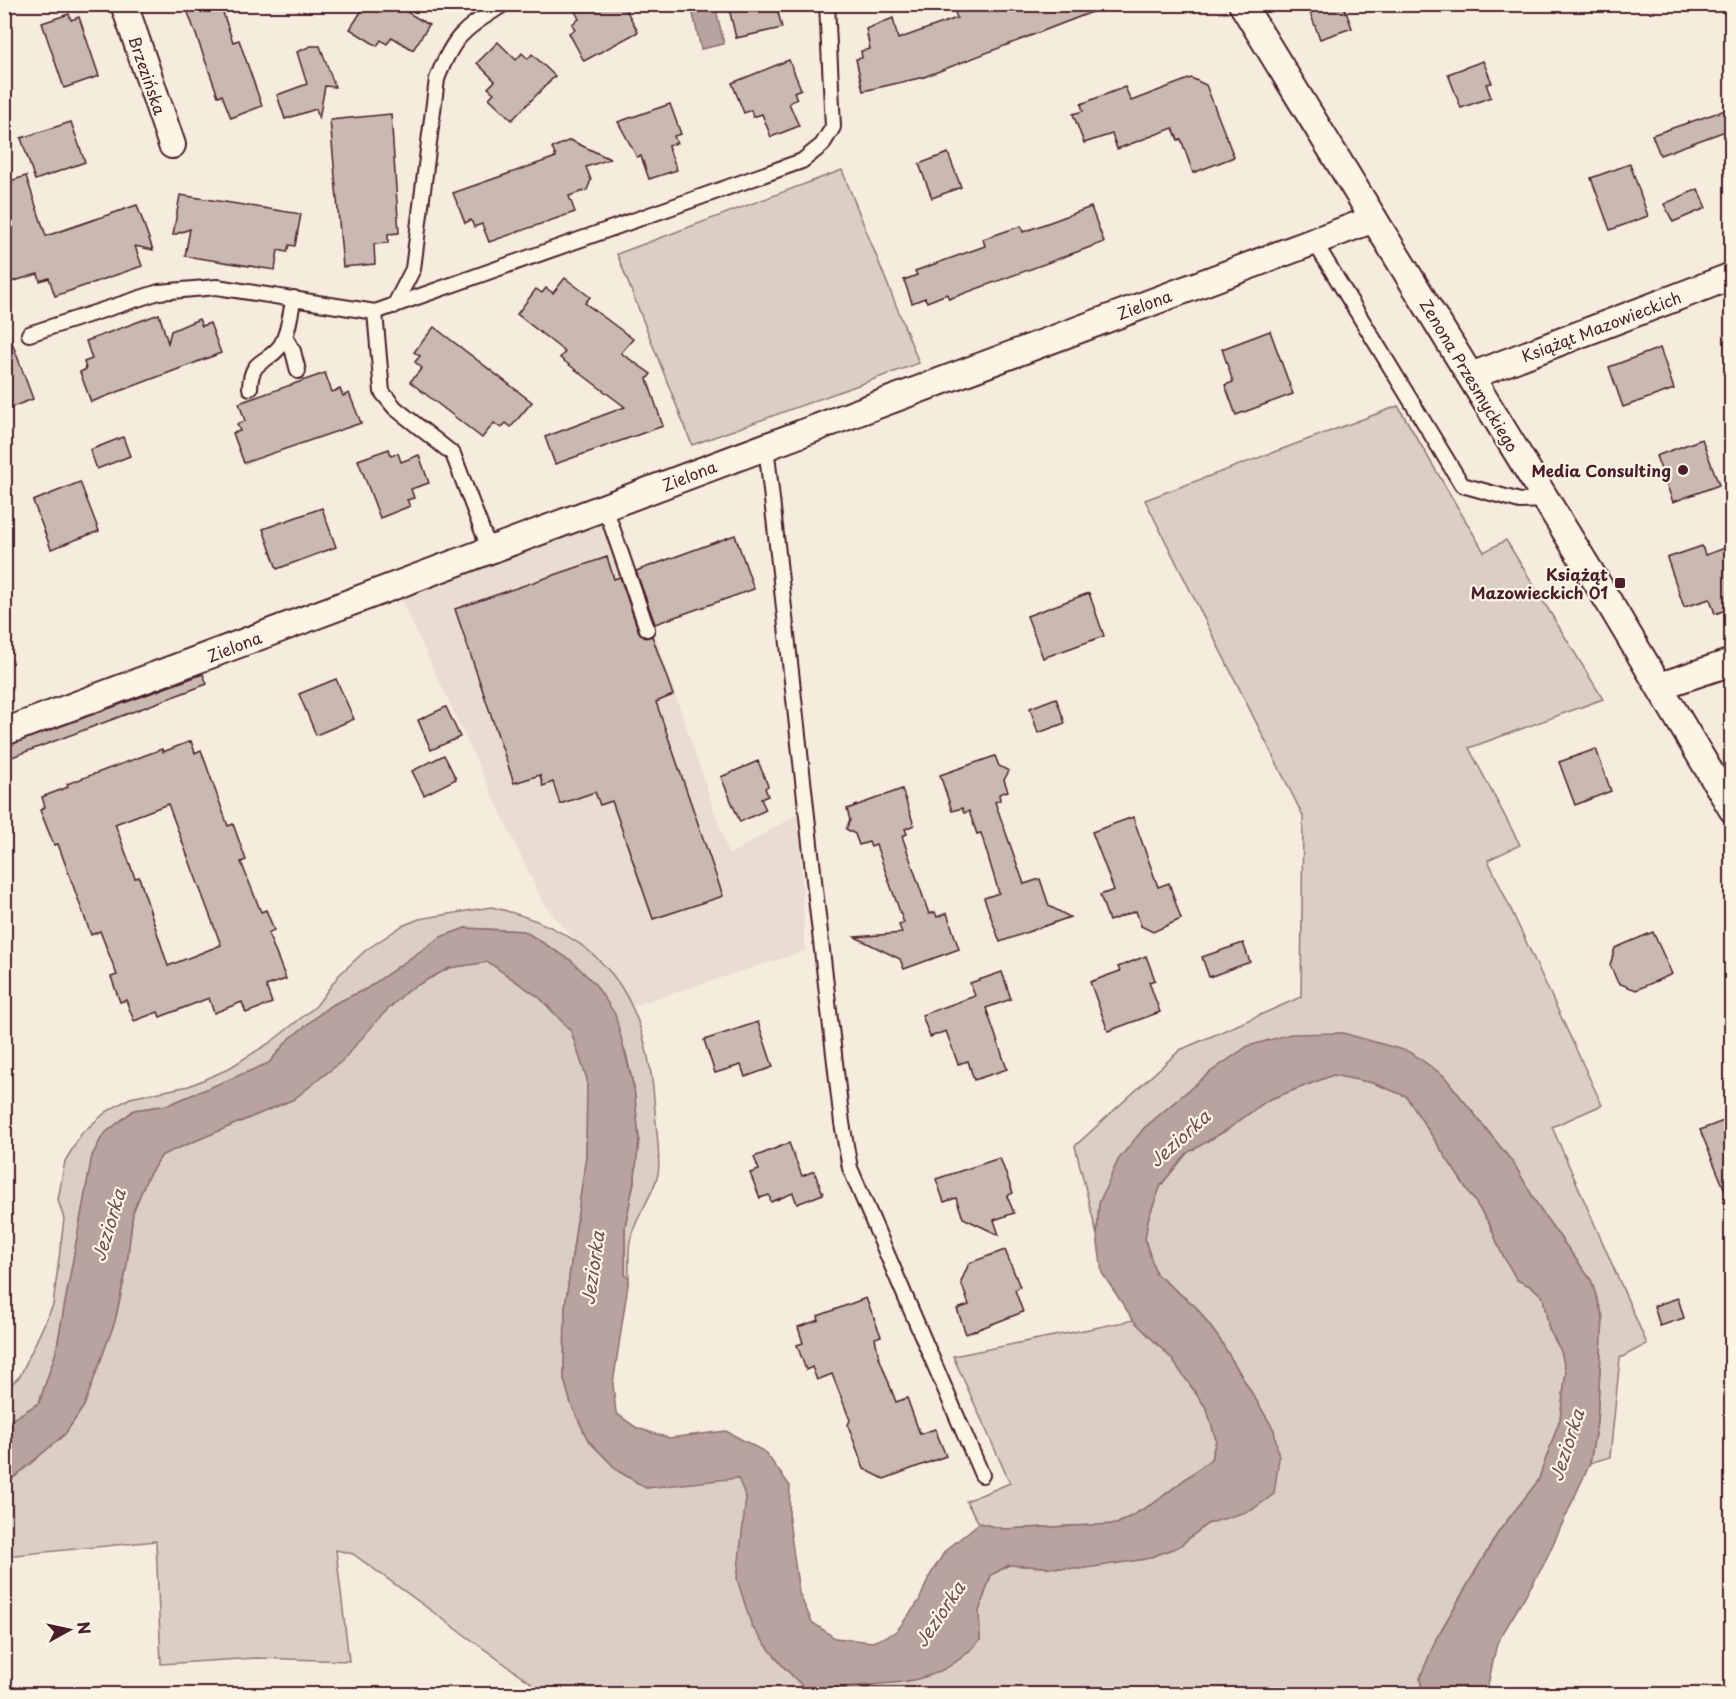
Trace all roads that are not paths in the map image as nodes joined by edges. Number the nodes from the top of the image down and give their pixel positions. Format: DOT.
graph roads {
  1 [pos="124,4"];
  2 [pos="504,4"];
  3 [pos="827,4"];
  4 [pos="1242,4"];
  5 [pos="172,146"];
  6 [pos="1374,219"];
  7 [pos="1314,241"];
  8 [pos="1731,276"];
  9 [pos="294,298"];
  10 [pos="393,306"];
  11 [pos="375,312"];
  12 [pos="29,334"];
  13 [pos="285,337"];
  14 [pos="298,371"];
  15 [pos="1471,376"];
  16 [pos="250,388"];
  17 [pos="766,445"];
  18 [pos="1546,500"];
  19 [pos="605,507"];
  20 [pos="490,551"];
  21 [pos="647,629"];
  22 [pos="1731,662"];
  23 [pos="1660,686"];
  24 [pos="4,732"];
  25 [pos="1731,809"];
  26 [pos="982,1475"];
  1 -- 5 [label="street, Brzezińska"];
  2 -- 10 [label="lane"];
  3 -- 10 [label="lane"];
  4 -- 6 [label="street, Zenona Przesmyckiego"];
  6 -- 7 [label="street, Zielona"];
  6 -- 15 [label="street, Zenona Przesmyckiego"];
  7 -- 17 [label="street, Zielona"];
  7 -- 18 [label="lane"];
  8 -- 15 [label="street, Książąt Mazowieckich"];
  9 -- 11 [label="lane"];
  9 -- 12 [label="lane"];
  9 -- 13 [label="lane"];
  10 -- 11 [label="lane"];
  11 -- 20 [label="lane"];
  13 -- 14 [label="lane"];
  13 -- 16 [label="lane"];
  15 -- 18 [label="street, Zenona Przesmyckiego"];
  17 -- 19 [label="street, Zielona"];
  17 -- 26 [label="lane"];
  18 -- 23 [label="street, Zenona Przesmyckiego"];
  19 -- 20 [label="street, Zielona"];
  19 -- 21 [label="lane"];
  20 -- 24 [label="street, Zielona"];
  22 -- 23 [label="street"];
  23 -- 25 [label="street, Zenona Przesmyckiego"];
}
